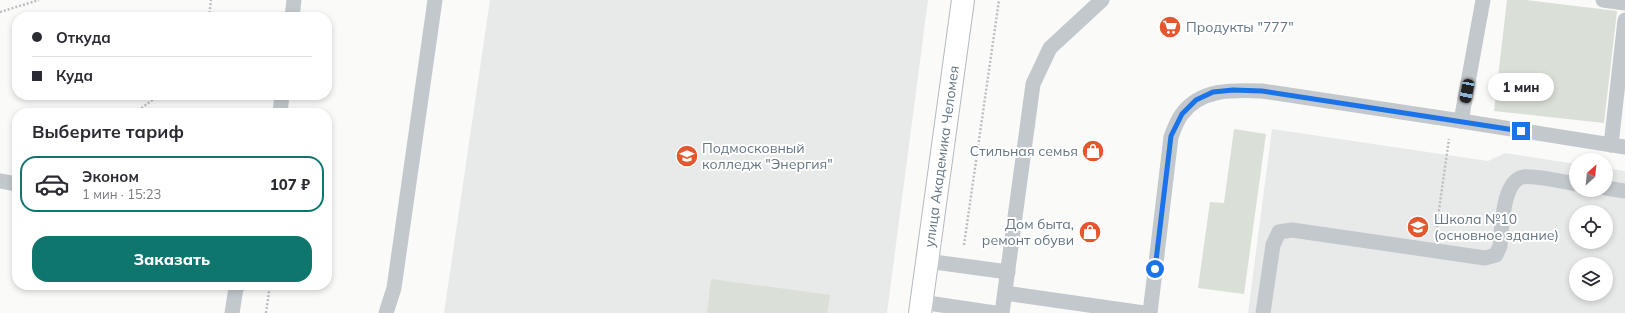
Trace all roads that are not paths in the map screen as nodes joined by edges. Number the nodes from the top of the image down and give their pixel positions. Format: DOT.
graph roads {
  1 [pos="294,0"];
  2 [pos="434,0"];
  3 [pos="963,0"];
  4 [pos="1102,0"];
  5 [pos="1483,0"];
  6 [pos="1603,0"];
  7 [pos="1625,3"];
  8 [pos="293,12"];
  9 [pos="1625,20"];
  10 [pos="1461,121"];
  11 [pos="1618,146"];
  12 [pos="0,181"];
  13 [pos="12,183"];
  14 [pos="1569,183"];
  15 [pos="1613,189"];
  16 [pos="1625,191"];
  17 [pos="927,261"];
  18 [pos="1008,272"];
  19 [pos="236,290"];
  20 [pos="1005,293"];
  21 [pos="921,308"];
  22 [pos="232,313"];
  23 [pos="386,313"];
  24 [pos="995,313"];
  25 [pos="1002,313"];
  26 [pos="1144,313"];
  27 [pos="1150,313"];
  28 [pos="1264,313"];
  1 -- 8 [label="lane"];
  2 -- 23 [label="lane"];
  3 -- 17 [label="street, улица Академика Челомея"];
  4 -- 18 [label="lane"];
  5 -- 10 [label="lane"];
  6 -- 7 [label="lane"];
  9 -- 11 [label="lane"];
  10 -- 11 [label="lane"];
  10 -- 27 [label="lane"];
  12 -- 13 [label="lane"];
  14 -- 28 [label="lane"];
  15 -- 16 [label="lane"];
  17 -- 18 [label="lane"];
  17 -- 21 [label="street, улица Академика Челомея"];
  18 -- 20 [label="lane"];
  19 -- 22 [label="lane"];
  20 -- 25 [label="lane"];
  20 -- 26 [label="lane"];
  21 -- 24 [label="lane"];
}
